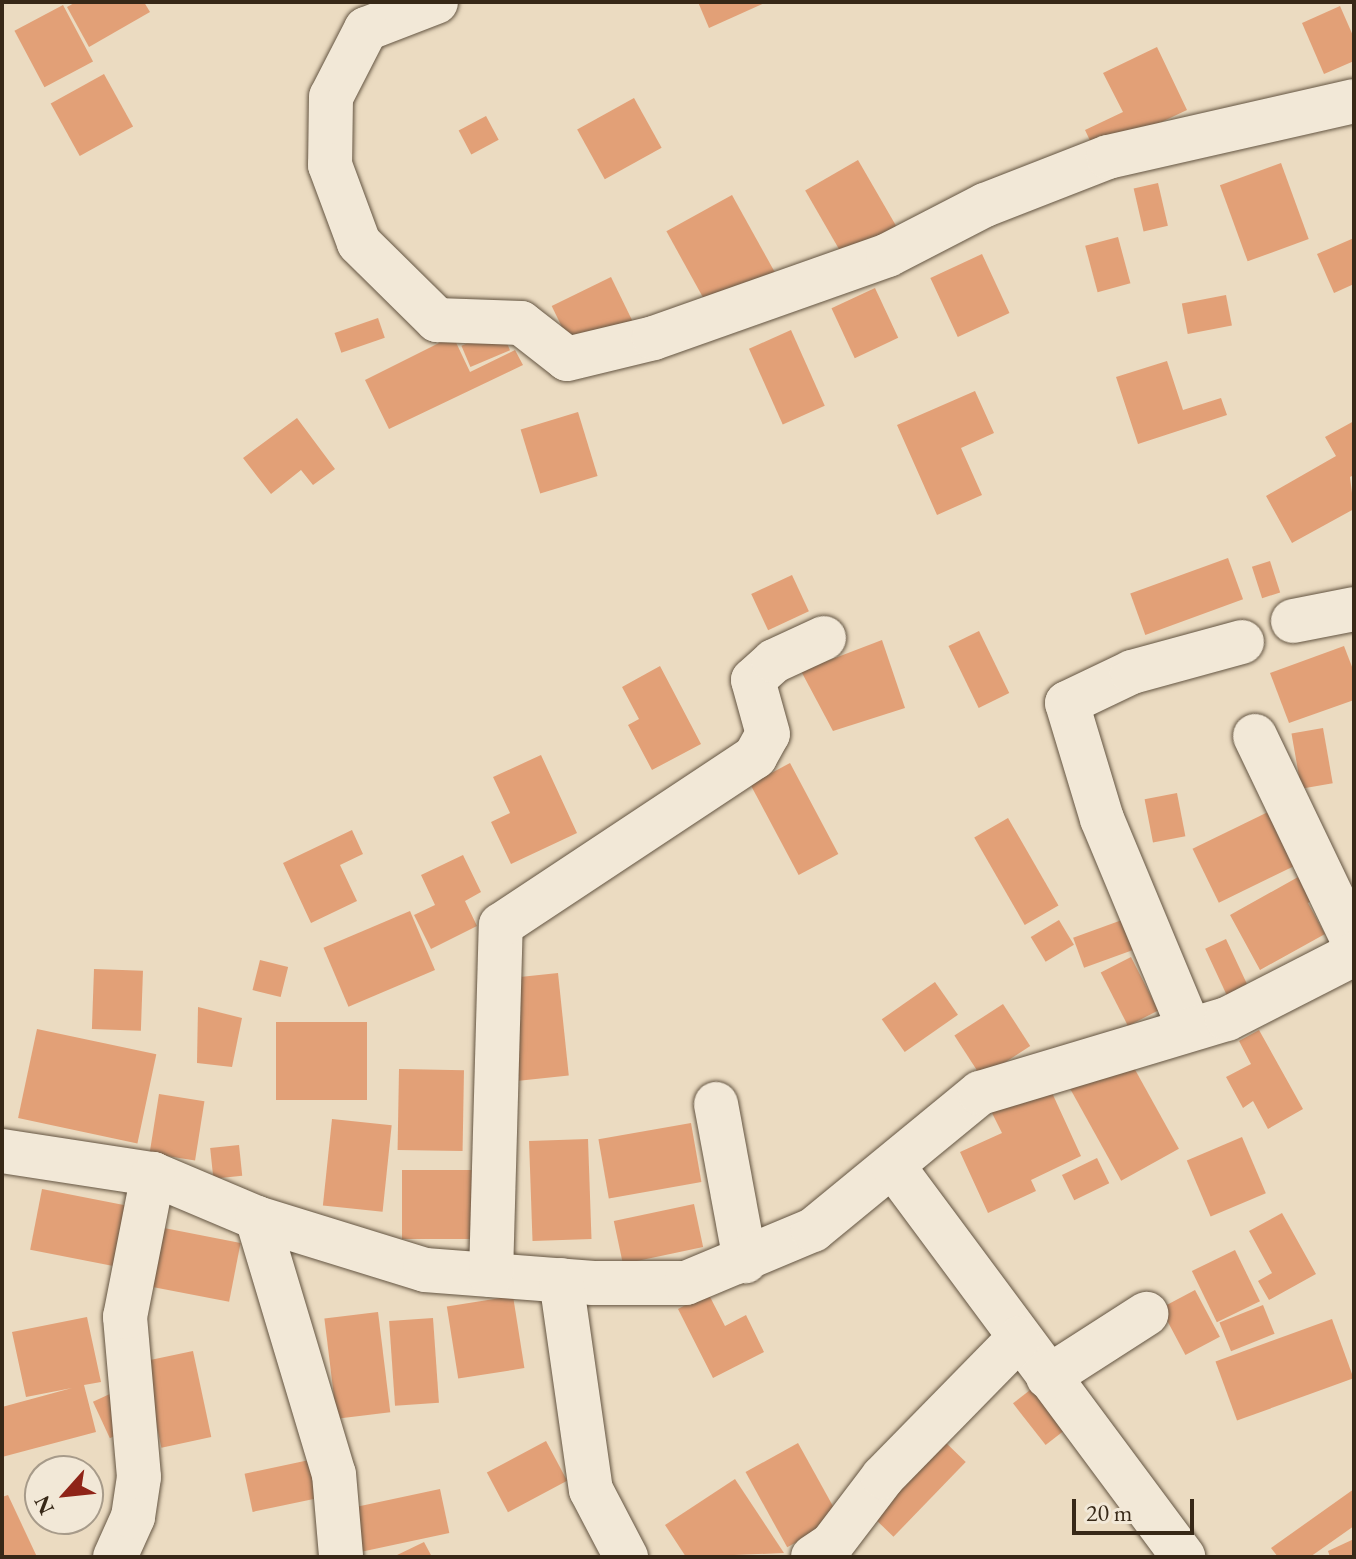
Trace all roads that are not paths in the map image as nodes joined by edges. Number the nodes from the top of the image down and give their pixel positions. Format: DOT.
graph roads {
  1 [pos="436,2"];
  2 [pos="1354,101"];
  3 [pos="1354,609"];
  4 [pos="1293,621"];
  5 [pos="824,638"];
  6 [pos="1242,642"];
  7 [pos="1255,736"];
  8 [pos="1354,943"];
  9 [pos="1354,954"];
  10 [pos="1189,1028"];
  11 [pos="716,1104"];
  12 [pos="2,1151"];
  13 [pos="893,1166"];
  14 [pos="153,1174"];
  15 [pos="257,1218"];
  16 [pos="745,1261"];
  17 [pos="491,1275"];
  18 [pos="561,1280"];
  19 [pos="1146,1314"];
  20 [pos="1019,1338"];
  21 [pos="1048,1377"];
  22 [pos="341,1556"];
  23 [pos="115,1557"];
  24 [pos="626,1557"];
  25 [pos="813,1557"];
  26 [pos="1183,1557"];
  1 -- 2 [label="street"];
  3 -- 4 [label="street"];
  5 -- 17 [label="street"];
  6 -- 10 [label="street"];
  7 -- 8 [label="street"];
  9 -- 10 [label="street"];
  10 -- 13 [label="street"];
  11 -- 16 [label="street"];
  12 -- 14 [label="street"];
  13 -- 16 [label="street"];
  13 -- 20 [label="street"];
  14 -- 15 [label="street"];
  14 -- 23 [label="street"];
  15 -- 17 [label="street"];
  15 -- 22 [label="street"];
  16 -- 18 [label="street"];
  17 -- 18 [label="street"];
  18 -- 24 [label="street"];
  19 -- 21 [label="street"];
  20 -- 21 [label="street"];
  20 -- 25 [label="street"];
  21 -- 26 [label="street"];
}
